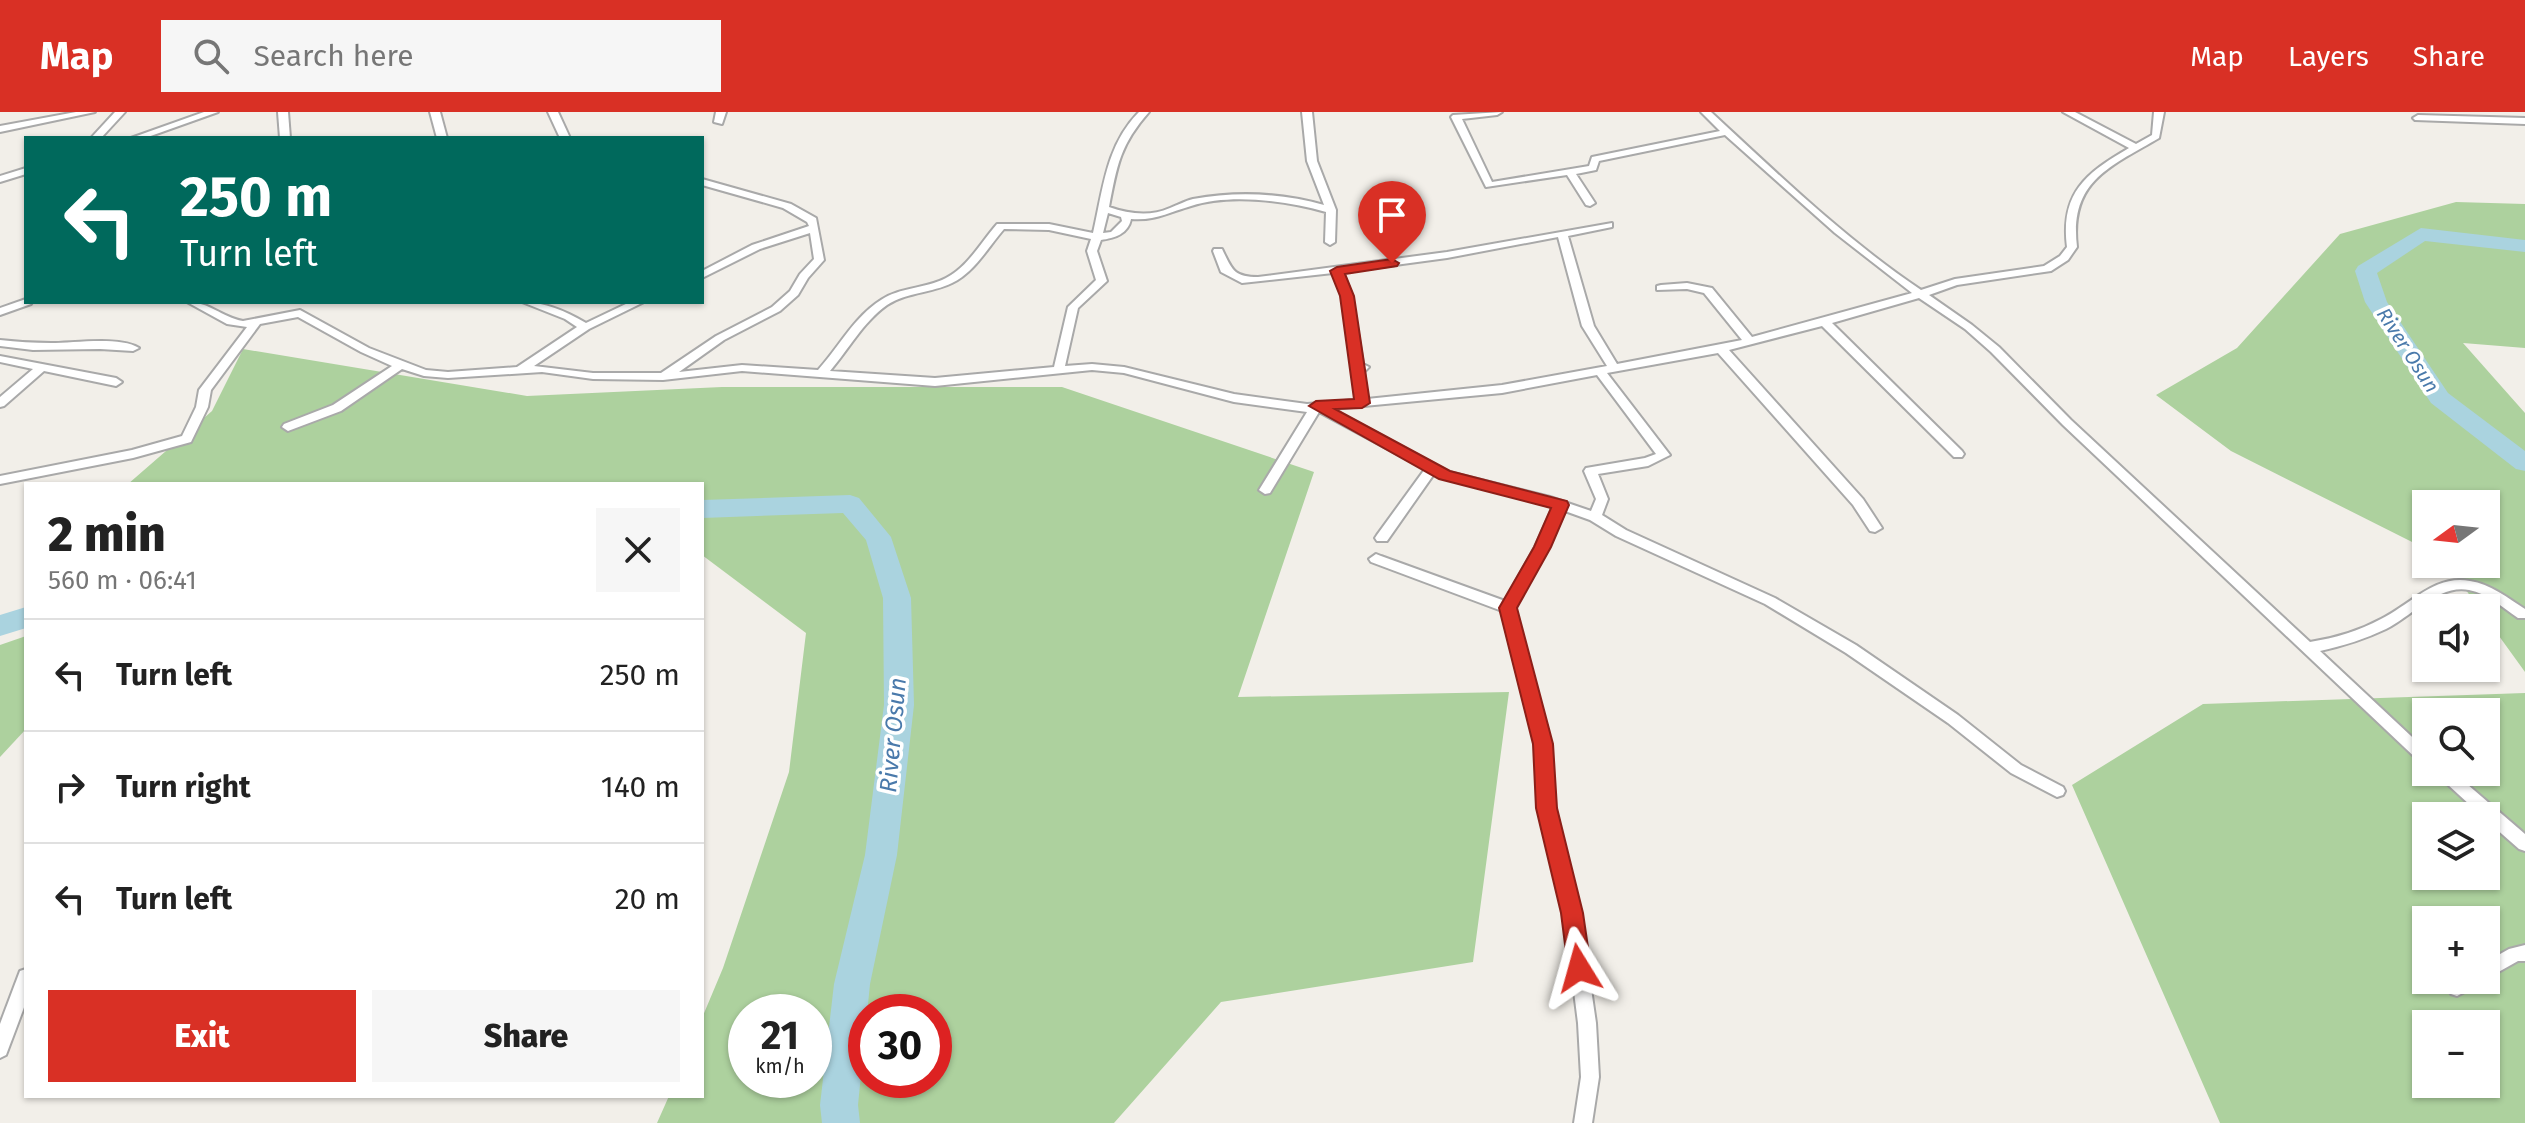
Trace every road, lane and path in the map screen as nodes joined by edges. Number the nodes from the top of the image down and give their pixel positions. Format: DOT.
graph roads {
  1 [pos="90,112"];
  2 [pos="120,112"];
  3 [pos="213,112"];
  4 [pos="283,112"];
  5 [pos="435,112"];
  6 [pos="553,112"];
  7 [pos="1144,112"];
  8 [pos="1307,112"];
  9 [pos="1497,112"];
  10 [pos="1706,112"];
  11 [pos="2068,112"];
  12 [pos="2159,112"];
  13 [pos="2418,118"];
  14 [pos="2525,121"];
  15 [pos="0,129"];
  16 [pos="1727,132"];
  17 [pos="98,136"];
  18 [pos="142,136"];
  19 [pos="285,136"];
  20 [pos="441,136"];
  21 [pos="564,136"];
  22 [pos="2135,147"];
  23 [pos="24,172"];
  24 [pos="1570,172"];
  25 [pos="0,179"];
  26 [pos="704,183"];
  27 [pos="1590,203"];
  28 [pos="1105,209"];
  29 [pos="1331,210"];
  30 [pos="1126,217"];
  31 [pos="1608,225"];
  32 [pos="814,228"];
  33 [pos="1562,234"];
  34 [pos="1098,237"];
  35 [pos="1330,242"];
  36 [pos="1218,251"];
  37 [pos="1337,271"];
  38 [pos="704,274"];
  39 [pos="1661,288"];
  40 [pos="1917,293"];
  41 [pos="24,303"];
  42 [pos="196,304"];
  43 [pos="309,304"];
  44 [pos="533,304"];
  45 [pos="635,304"];
  46 [pos="0,312"];
  47 [pos="300,313"];
  48 [pos="1824,321"];
  49 [pos="255,323"];
  50 [pos="585,327"];
  51 [pos="0,343"];
  52 [pos="1750,343"];
  53 [pos="133,348"];
  54 [pos="1721,349"];
  55 [pos="0,359"];
  56 [pos="401,365"];
  57 [pos="42,367"];
  58 [pos="1059,369"];
  59 [pos="1615,370"];
  60 [pos="518,371"];
  61 [pos="1601,373"];
  62 [pos="821,374"];
  63 [pos="663,377"];
  64 [pos="116,382"];
  65 [pos="0,403"];
  66 [pos="1362,403"];
  67 [pos="1316,406"];
  68 [pos="288,427"];
  69 [pos="1958,454"];
  70 [pos="1432,468"];
  71 [pos="0,480"];
  72 [pos="1265,490"];
  73 [pos="1561,505"];
  74 [pos="1595,517"];
  75 [pos="1875,528"];
  76 [pos="1382,538"];
  77 [pos="1376,559"];
  78 [pos="1508,608"];
  79 [pos="2523,614"];
  80 [pos="2310,647"];
  81 [pos="2412,745"];
  82 [pos="2458,786"];
  83 [pos="2057,791"];
  84 [pos="2525,844"];
  85 [pos="2525,953"];
  86 [pos="2500,963"];
  87 [pos="24,983"];
  88 [pos="0,1049"];
  89 [pos="1583,1123"];
  1 -- 15 [label="street"];
  2 -- 17 [label="street"];
  3 -- 18 [label="street"];
  4 -- 19 [label="street"];
  5 -- 20 [label="street"];
  6 -- 21 [label="street"];
  7 -- 28 [label="street"];
  8 -- 29 [label="street"];
  9 -- 24 [label="street"];
  10 -- 16 [label="street"];
  11 -- 22 [label="street"];
  12 -- 22 [label="street"];
  13 -- 14 [label="street"];
  16 -- 24 [label="street"];
  16 -- 40 [label="street"];
  22 -- 40 [label="street"];
  23 -- 25 [label="street"];
  24 -- 27 [label="street"];
  26 -- 32 [label="street"];
  28 -- 30 [label="street"];
  28 -- 34 [label="street"];
  29 -- 30 [label="street"];
  29 -- 35 [label="street"];
  30 -- 34 [label="street"];
  31 -- 33 [label="street"];
  32 -- 38 [label="street"];
  32 -- 63 [label="street"];
  33 -- 37 [label="street"];
  33 -- 59 [label="street"];
  34 -- 58 [label="street"];
  34 -- 62 [label="street"];
  36 -- 37 [label="street"];
  37 -- 66 [label="street"];
  39 -- 52 [label="street"];
  40 -- 48 [label="street"];
  40 -- 80 [label="street"];
  41 -- 46 [label="street"];
  42 -- 49 [label="street"];
  43 -- 47 [label="street"];
  44 -- 50 [label="street"];
  45 -- 50 [label="street"];
  47 -- 49 [label="street"];
  47 -- 56 [label="street"];
  48 -- 52 [label="street"];
  48 -- 69 [label="street"];
  49 -- 71 [label="street"];
  50 -- 60 [label="street"];
  51 -- 53 [label="street"];
  52 -- 54 [label="street"];
  54 -- 59 [label="street"];
  54 -- 75 [label="street"];
  55 -- 57 [label="street"];
  56 -- 60 [label="street"];
  56 -- 68 [label="street"];
  57 -- 64 [label="street"];
  57 -- 65 [label="street"];
  58 -- 62 [label="street"];
  58 -- 67 [label="street"];
  59 -- 61 [label="street"];
  60 -- 63 [label="street"];
  61 -- 66 [label="street"];
  61 -- 74 [label="street"];
  62 -- 63 [label="street"];
  66 -- 67 [label="street"];
  67 -- 70 [label="street"];
  67 -- 72 [label="street"];
  70 -- 73 [label="street"];
  70 -- 76 [label="street"];
  73 -- 74 [label="street"];
  73 -- 78 [label="street"];
  74 -- 83 [label="street"];
  77 -- 78 [label="street"];
  78 -- 89 [label="street"];
  79 -- 80 [label="street"];
  80 -- 81 [label="street"];
  82 -- 84 [label="street"];
  85 -- 86 [label="street"];
  87 -- 88 [label="street"];
}
